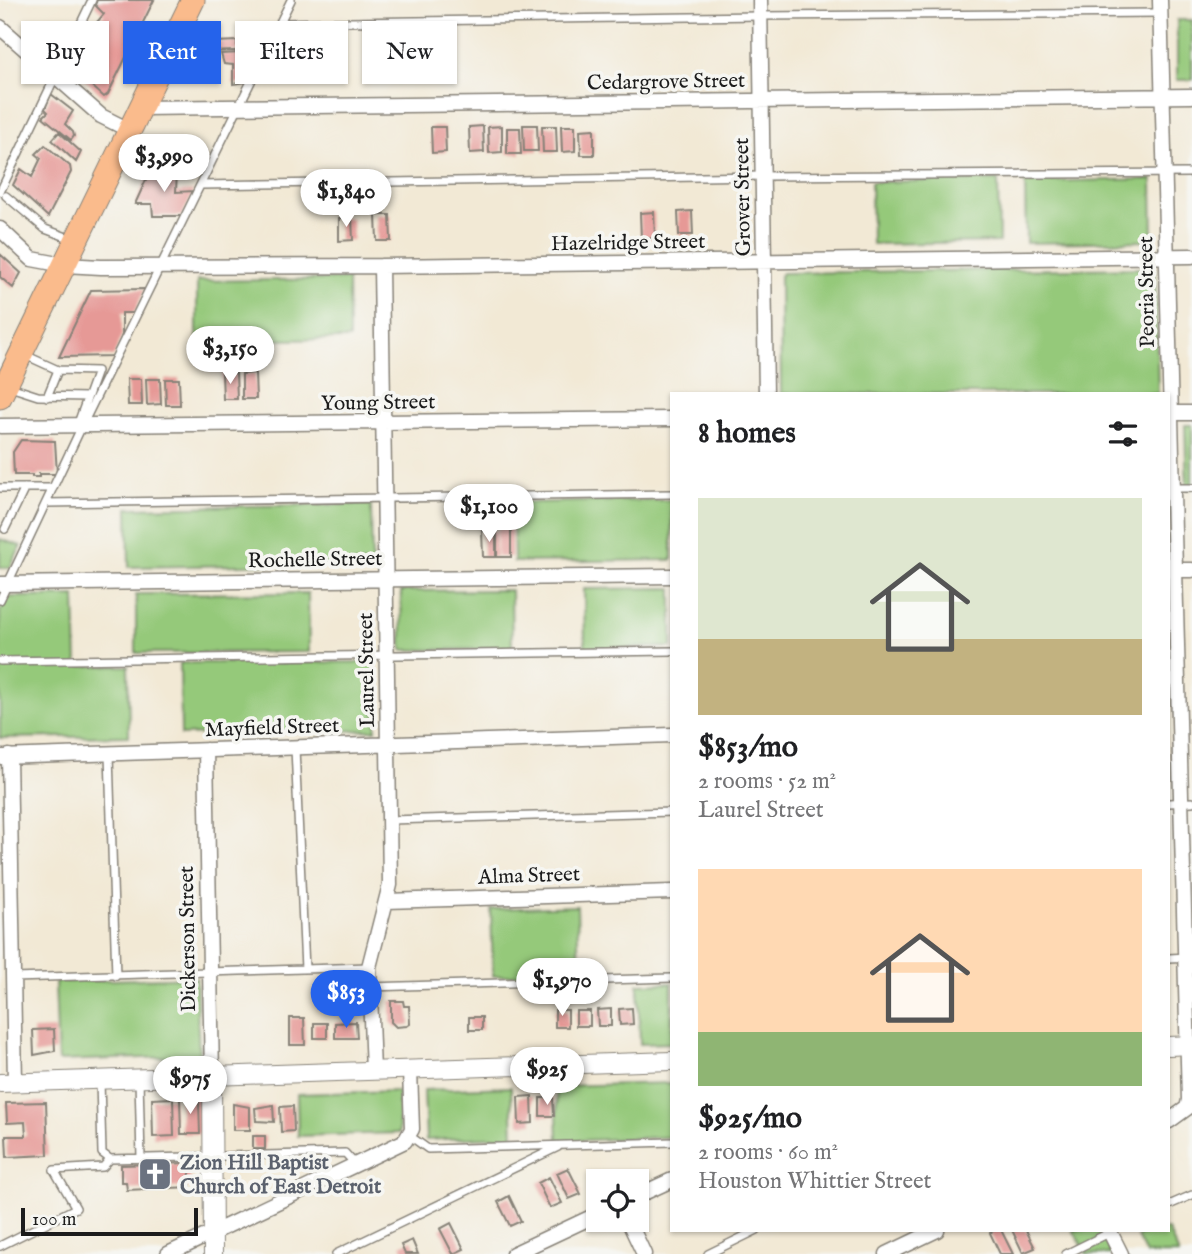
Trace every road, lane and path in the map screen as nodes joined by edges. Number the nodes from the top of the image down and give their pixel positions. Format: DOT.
graph roads {
  1 [pos="92,0"];
  2 [pos="193,0"];
  3 [pos="291,0"];
  4 [pos="760,0"];
  5 [pos="1160,7"];
  6 [pos="760,16"];
  7 [pos="82,21"];
  8 [pos="281,21"];
  9 [pos="348,22"];
  10 [pos="0,27"];
  11 [pos="21,46"];
  12 [pos="53,84"];
  13 [pos="64,84"];
  14 [pos="251,84"];
  15 [pos="1162,96"];
  16 [pos="1192,96"];
  17 [pos="761,101"];
  18 [pos="141,107"];
  19 [pos="240,107"];
  20 [pos="130,130"];
  21 [pos="1164,173"];
  22 [pos="1192,173"];
  23 [pos="762,176"];
  24 [pos="201,185"];
  25 [pos="3,194"];
  26 [pos="0,229"];
  27 [pos="76,241"];
  28 [pos="1167,256"];
  29 [pos="1192,256"];
  30 [pos="764,261"];
  31 [pos="64,265"];
  32 [pos="380,266"];
  33 [pos="162,267"];
  34 [pos="21,353"];
  35 [pos="58,370"];
  36 [pos="3,391"];
  37 [pos="766,392"];
  38 [pos="1170,392"];
  39 [pos="47,397"];
  40 [pos="88,397"];
  41 [pos="1170,413"];
  42 [pos="1192,413"];
  43 [pos="670,419"];
  44 [pos="383,423"];
  45 [pos="0,426"];
  46 [pos="80,426"];
  47 [pos="0,488"];
  48 [pos="26,488"];
  49 [pos="53,488"];
  50 [pos="1171,488"];
  51 [pos="1192,488"];
  52 [pos="670,494"];
  53 [pos="384,498"];
  54 [pos="46,503"];
  55 [pos="5,529"];
  56 [pos="1172,570"];
  57 [pos="1192,570"];
  58 [pos="670,576"];
  59 [pos="386,579"];
  60 [pos="4,584"];
  61 [pos="0,600"];
  62 [pos="1173,646"];
  63 [pos="670,651"];
  64 [pos="387,656"];
  65 [pos="0,661"];
  66 [pos="1180,726"];
  67 [pos="670,735"];
  68 [pos="388,744"];
  69 [pos="295,747"];
  70 [pos="206,750"];
  71 [pos="110,753"];
  72 [pos="5,756"];
  73 [pos="1180,802"];
  74 [pos="670,812"];
  75 [pos="390,820"];
  76 [pos="1181,883"];
  77 [pos="670,892"];
  78 [pos="387,901"];
  79 [pos="6,918"];
  80 [pos="1188,957"];
  81 [pos="1170,958"];
  82 [pos="369,967"];
  83 [pos="305,970"];
  84 [pos="210,973"];
  85 [pos="116,975"];
  86 [pos="13,978"];
  87 [pos="670,978"];
  88 [pos="370,987"];
  89 [pos="7,994"];
  90 [pos="1182,1046"];
  91 [pos="670,1061"];
  92 [pos="410,1070"];
  93 [pos="373,1071"];
  94 [pos="212,1076"];
  95 [pos="139,1078"];
  96 [pos="100,1079"];
  97 [pos="7,1082"];
  98 [pos="1170,1121"];
  99 [pos="410,1136"];
  100 [pos="670,1142"];
  101 [pos="562,1145"];
  102 [pos="212,1157"];
  103 [pos="141,1158"];
  104 [pos="110,1159"];
  105 [pos="356,1165"];
  106 [pos="670,1181"];
  107 [pos="649,1191"];
  108 [pos="1192,1195"];
  109 [pos="1170,1205"];
  110 [pos="586,1220"];
  111 [pos="634,1232"];
  112 [pos="753,1232"];
  113 [pos="933,1232"];
  114 [pos="1110,1232"];
  115 [pos="1112,1232"];
  116 [pos="213,1233"];
  117 [pos="0,1246"];
  118 [pos="168,1254"];
  119 [pos="213,1254"];
  120 [pos="336,1254"];
  121 [pos="513,1254"];
  122 [pos="645,1254"];
  123 [pos="708,1254"];
  124 [pos="887,1254"];
  125 [pos="1066,1254"];
  126 [pos="1121,1254"];
  1 -- 7 [label="lane"];
  2 -- 18 [label="main road"];
  3 -- 8 [label="lane"];
  4 -- 6 [label="street, Grover Street"];
  5 -- 6 [label="lane"];
  5 -- 15 [label="street, Peoria Street"];
  6 -- 9 [label="lane"];
  6 -- 17 [label="street, Grover Street"];
  10 -- 11 [label="street"];
  12 -- 25 [label="lane"];
  13 -- 20 [label="street"];
  14 -- 19 [label="lane"];
  15 -- 16 [label="street, Cedargrove Street"];
  15 -- 17 [label="street, Cedargrove Street"];
  15 -- 21 [label="street, Peoria Street"];
  17 -- 19 [label="street, Cedargrove Street"];
  17 -- 23 [label="street, Grover Street"];
  18 -- 19 [label="street, Cedargrove Street"];
  18 -- 20 [label="main road"];
  19 -- 24 [label="lane"];
  20 -- 27 [label="main road"];
  21 -- 22 [label="lane"];
  21 -- 23 [label="lane"];
  21 -- 28 [label="street, Peoria Street"];
  23 -- 24 [label="lane"];
  23 -- 30 [label="street, Grover Street"];
  24 -- 33 [label="lane"];
  25 -- 27 [label="lane"];
  26 -- 31 [label="street, Hazelridge Street"];
  27 -- 31 [label="main road"];
  28 -- 29 [label="street, Hazelridge Street"];
  28 -- 30 [label="street, Hazelridge Street"];
  28 -- 38 [label="street, Peoria Street"];
  30 -- 32 [label="street, Hazelridge Street"];
  30 -- 37 [label="street, Grover Street"];
  31 -- 33 [label="street, Hazelridge Street"];
  31 -- 34 [label="main road"];
  32 -- 33 [label="street, Hazelridge Street"];
  32 -- 44 [label="street, Laurel Street"];
  33 -- 46 [label="lane"];
  34 -- 35 [label="lane"];
  34 -- 36 [label="main road"];
  35 -- 39 [label="lane"];
  35 -- 40 [label="lane"];
  36 -- 39 [label="lane"];
  39 -- 40 [label="lane"];
  40 -- 46 [label="lane"];
  41 -- 42 [label="street"];
  41 -- 50 [label="street, Peoria Street"];
  43 -- 44 [label="street, Young Street"];
  44 -- 46 [label="street, Young Street"];
  44 -- 53 [label="street, Laurel Street"];
  45 -- 46 [label="street, Young Street"];
  46 -- 49 [label="lane"];
  47 -- 48 [label="lane"];
  48 -- 49 [label="lane"];
  48 -- 55 [label="lane"];
  49 -- 54 [label="lane"];
  50 -- 51 [label="lane"];
  50 -- 56 [label="street, Peoria Street"];
  52 -- 53 [label="lane"];
  53 -- 54 [label="lane"];
  53 -- 59 [label="street, Laurel Street"];
  54 -- 60 [label="lane"];
  56 -- 57 [label="street"];
  56 -- 62 [label="street, Peoria Street"];
  58 -- 59 [label="street, Rochelle Street"];
  59 -- 60 [label="street, Rochelle Street"];
  59 -- 64 [label="street, Laurel Street"];
  60 -- 61 [label="lane"];
  62 -- 66 [label="street, Peoria Street"];
  63 -- 64 [label="lane"];
  64 -- 65 [label="lane"];
  64 -- 68 [label="street, Laurel Street"];
  66 -- 73 [label="street, Peoria Street"];
  67 -- 68 [label="street, Mayfield Street"];
  68 -- 69 [label="street, Mayfield Street"];
  68 -- 75 [label="street, Laurel Street"];
  69 -- 70 [label="street, Mayfield Street"];
  69 -- 83 [label="lane"];
  70 -- 71 [label="street, Mayfield Street"];
  70 -- 84 [label="street, Dickerson Street"];
  71 -- 72 [label="street, Mayfield Street"];
  71 -- 85 [label="lane"];
  72 -- 79 [label="street"];
  73 -- 76 [label="street, Peoria Street"];
  74 -- 75 [label="lane"];
  75 -- 78 [label="street, Laurel Street"];
  76 -- 80 [label="street, Peoria Street"];
  77 -- 78 [label="street, Alma Street"];
  78 -- 82 [label="street, Laurel Street"];
  79 -- 86 [label="street"];
  80 -- 81 [label="lane"];
  80 -- 90 [label="street, Peoria Street"];
  82 -- 83 [label="lane"];
  82 -- 88 [label="street, Laurel Street"];
  83 -- 84 [label="lane"];
  84 -- 85 [label="lane"];
  84 -- 94 [label="street, Dickerson Street"];
  85 -- 86 [label="lane"];
  86 -- 89 [label="street"];
  87 -- 88 [label="lane"];
  88 -- 93 [label="street, Laurel Street"];
  89 -- 97 [label="street"];
  90 -- 98 [label="street, Peoria Street"];
  91 -- 92 [label="street"];
  92 -- 93 [label="street"];
  92 -- 99 [label="street"];
  93 -- 94 [label="street"];
  94 -- 95 [label="street"];
  94 -- 102 [label="street, Dickerson Street"];
  95 -- 96 [label="street"];
  95 -- 103 [label="lane"];
  96 -- 97 [label="street"];
  96 -- 104 [label="lane"];
  99 -- 101 [label="lane"];
  99 -- 105 [label="street"];
  100 -- 101 [label="lane"];
  101 -- 120 [label="lane"];
  102 -- 103 [label="lane"];
  102 -- 105 [label="lane"];
  102 -- 116 [label="street, Dickerson Street"];
  103 -- 104 [label="lane"];
  104 -- 117 [label="lane"];
  105 -- 116 [label="street"];
  106 -- 107 [label="street"];
  108 -- 109 [label="lane"];
  110 -- 121 [label="street"];
  111 -- 122 [label="street"];
  112 -- 123 [label="lane"];
  113 -- 124 [label="street"];
  114 -- 125 [label="lane"];
  115 -- 126 [label="street"];
  116 -- 118 [label="street"];
  116 -- 119 [label="street, Dickerson Street"];
}
